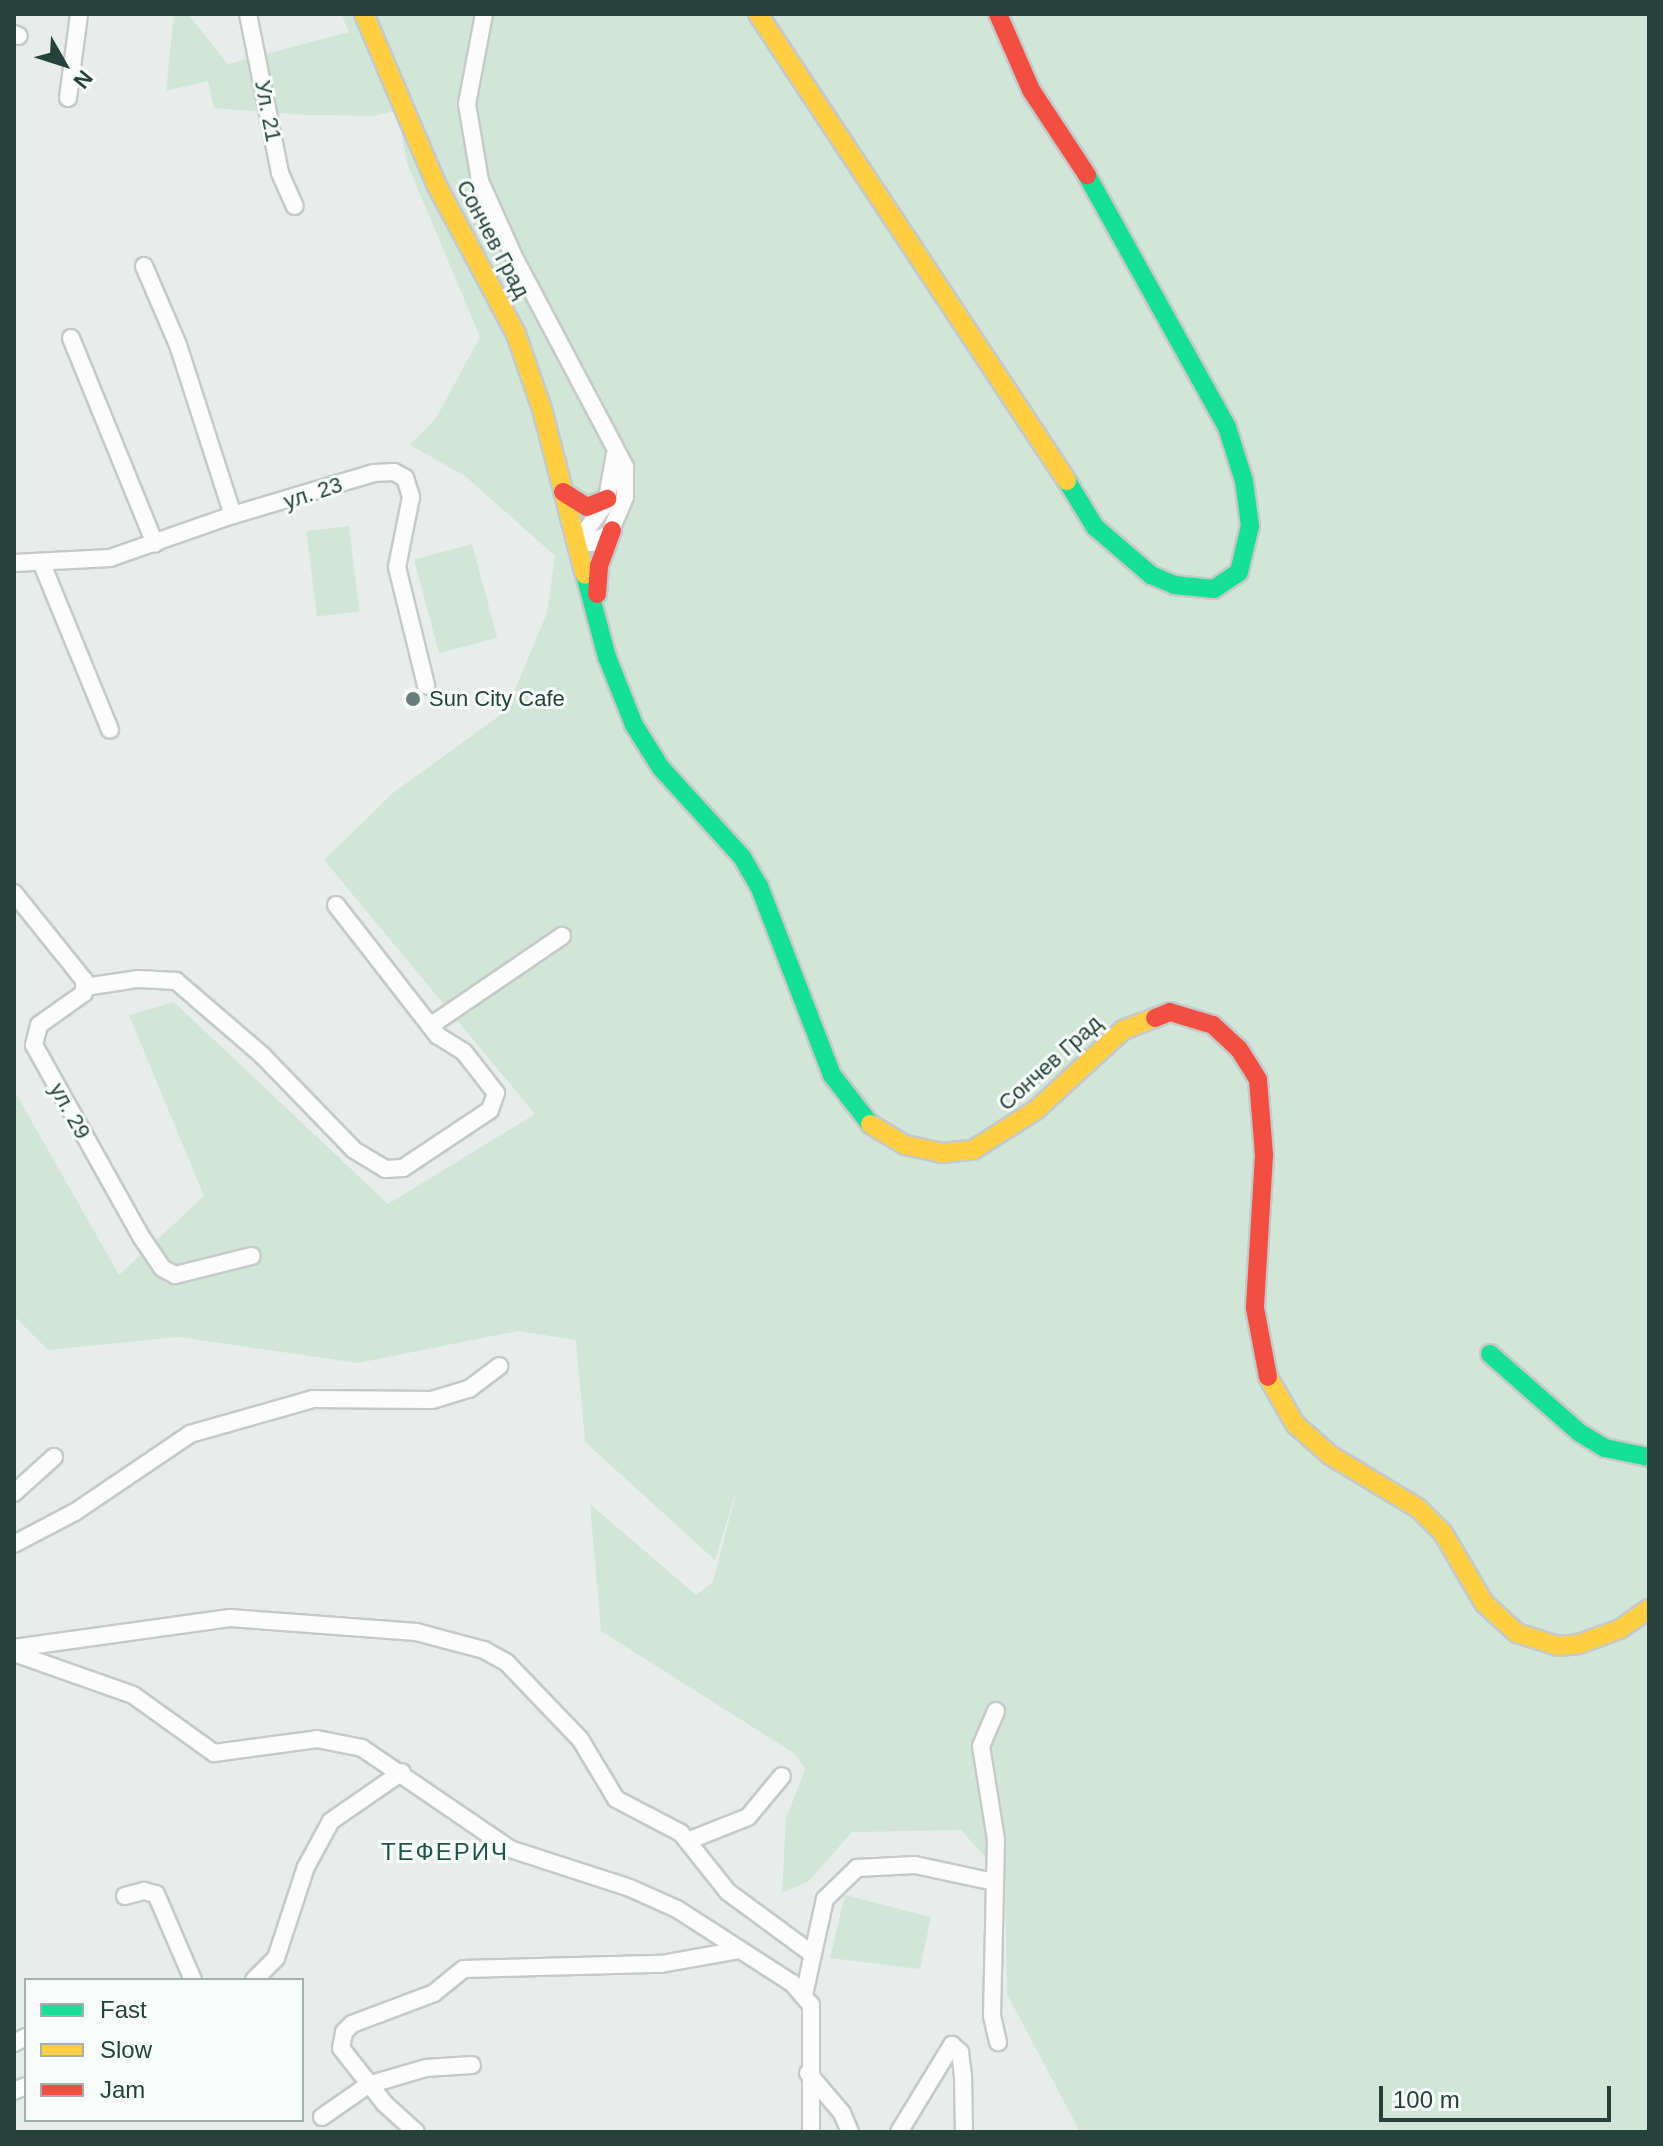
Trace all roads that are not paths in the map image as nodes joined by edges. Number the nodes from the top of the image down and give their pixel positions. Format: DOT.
graph roads {
  1 [pos="79,14"];
  2 [pos="248,14"];
  3 [pos="364,14"];
  4 [pos="484,14"];
  5 [pos="758,14"];
  6 [pos="998,14"];
  7 [pos="68,98"];
  8 [pos="295,206"];
  9 [pos="144,266"];
  10 [pos="71,338"];
  11 [pos="615,447"];
  12 [pos="563,492"];
  13 [pos="607,499"];
  14 [pos="233,515"];
  15 [pos="612,530"];
  16 [pos="574,537"];
  17 [pos="155,544"];
  18 [pos="14,563"];
  19 [pos="42,564"];
  20 [pos="596,616"];
  21 [pos="426,685"];
  22 [pos="110,730"];
  23 [pos="14,893"];
  24 [pos="336,905"];
  25 [pos="562,936"];
  26 [pos="85,987"];
  27 [pos="430,1026"];
  28 [pos="252,1256"];
  29 [pos="1490,1354"];
  30 [pos="499,1366"];
  31 [pos="54,1457"];
  32 [pos="1649,1457"];
  33 [pos="14,1493"];
  34 [pos="14,1544"];
  35 [pos="1649,1609"];
  36 [pos="14,1650"];
  37 [pos="996,1711"];
  38 [pos="402,1772"];
  39 [pos="782,1776"];
  40 [pos="690,1840"];
  41 [pos="994,1882"];
  42 [pos="125,1896"];
  43 [pos="739,1950"];
  44 [pos="811,1953"];
  45 [pos="192,1978"];
  46 [pos="256,1978"];
  47 [pos="804,1995"];
  48 [pos="998,2042"];
  49 [pos="472,2065"];
  50 [pos="808,2073"];
  51 [pos="368,2085"];
  52 [pos="322,2117"];
  53 [pos="416,2132"];
  54 [pos="811,2132"];
  55 [pos="850,2132"];
  56 [pos="899,2132"];
  57 [pos="964,2132"];
  1 -- 7 [label="street"];
  2 -- 8 [label="street, Ул. 21"];
  3 -- 12 [label="main road, Сончев Град"];
  4 -- 11 [label="street"];
  5 -- 6 [label="main road"];
  9 -- 14 [label="street"];
  10 -- 17 [label="street"];
  11 -- 13 [label="street"];
  11 -- 15 [label="street"];
  12 -- 13 [label="main road"];
  12 -- 16 [label="main road, Сончев Град"];
  13 -- 16 [label="street"];
  14 -- 17 [label="street, ул. 23"];
  14 -- 21 [label="street, ул. 23"];
  15 -- 16 [label="street"];
  15 -- 20 [label="main road"];
  16 -- 20 [label="main road, Сончев Град"];
  17 -- 19 [label="street, ул. 23"];
  18 -- 19 [label="street, ул. 23"];
  19 -- 22 [label="street"];
  20 -- 35 [label="main road, Сончев Град"];
  23 -- 26 [label="street"];
  24 -- 27 [label="street"];
  25 -- 27 [label="street"];
  26 -- 27 [label="street"];
  26 -- 28 [label="street, ул. 29"];
  29 -- 32 [label="main road"];
  30 -- 34 [label="street"];
  31 -- 33 [label="street"];
  36 -- 38 [label="street"];
  36 -- 40 [label="street"];
  37 -- 41 [label="street"];
  38 -- 43 [label="street"];
  38 -- 46 [label="street"];
  39 -- 40 [label="street"];
  40 -- 44 [label="street"];
  41 -- 44 [label="street"];
  41 -- 48 [label="street"];
  42 -- 45 [label="street"];
  43 -- 47 [label="street"];
  43 -- 51 [label="street"];
  44 -- 47 [label="street"];
  47 -- 50 [label="street"];
  49 -- 51 [label="street"];
  50 -- 54 [label="street"];
  50 -- 55 [label="street"];
  51 -- 52 [label="street"];
  51 -- 53 [label="street"];
  56 -- 57 [label="street"];
}
